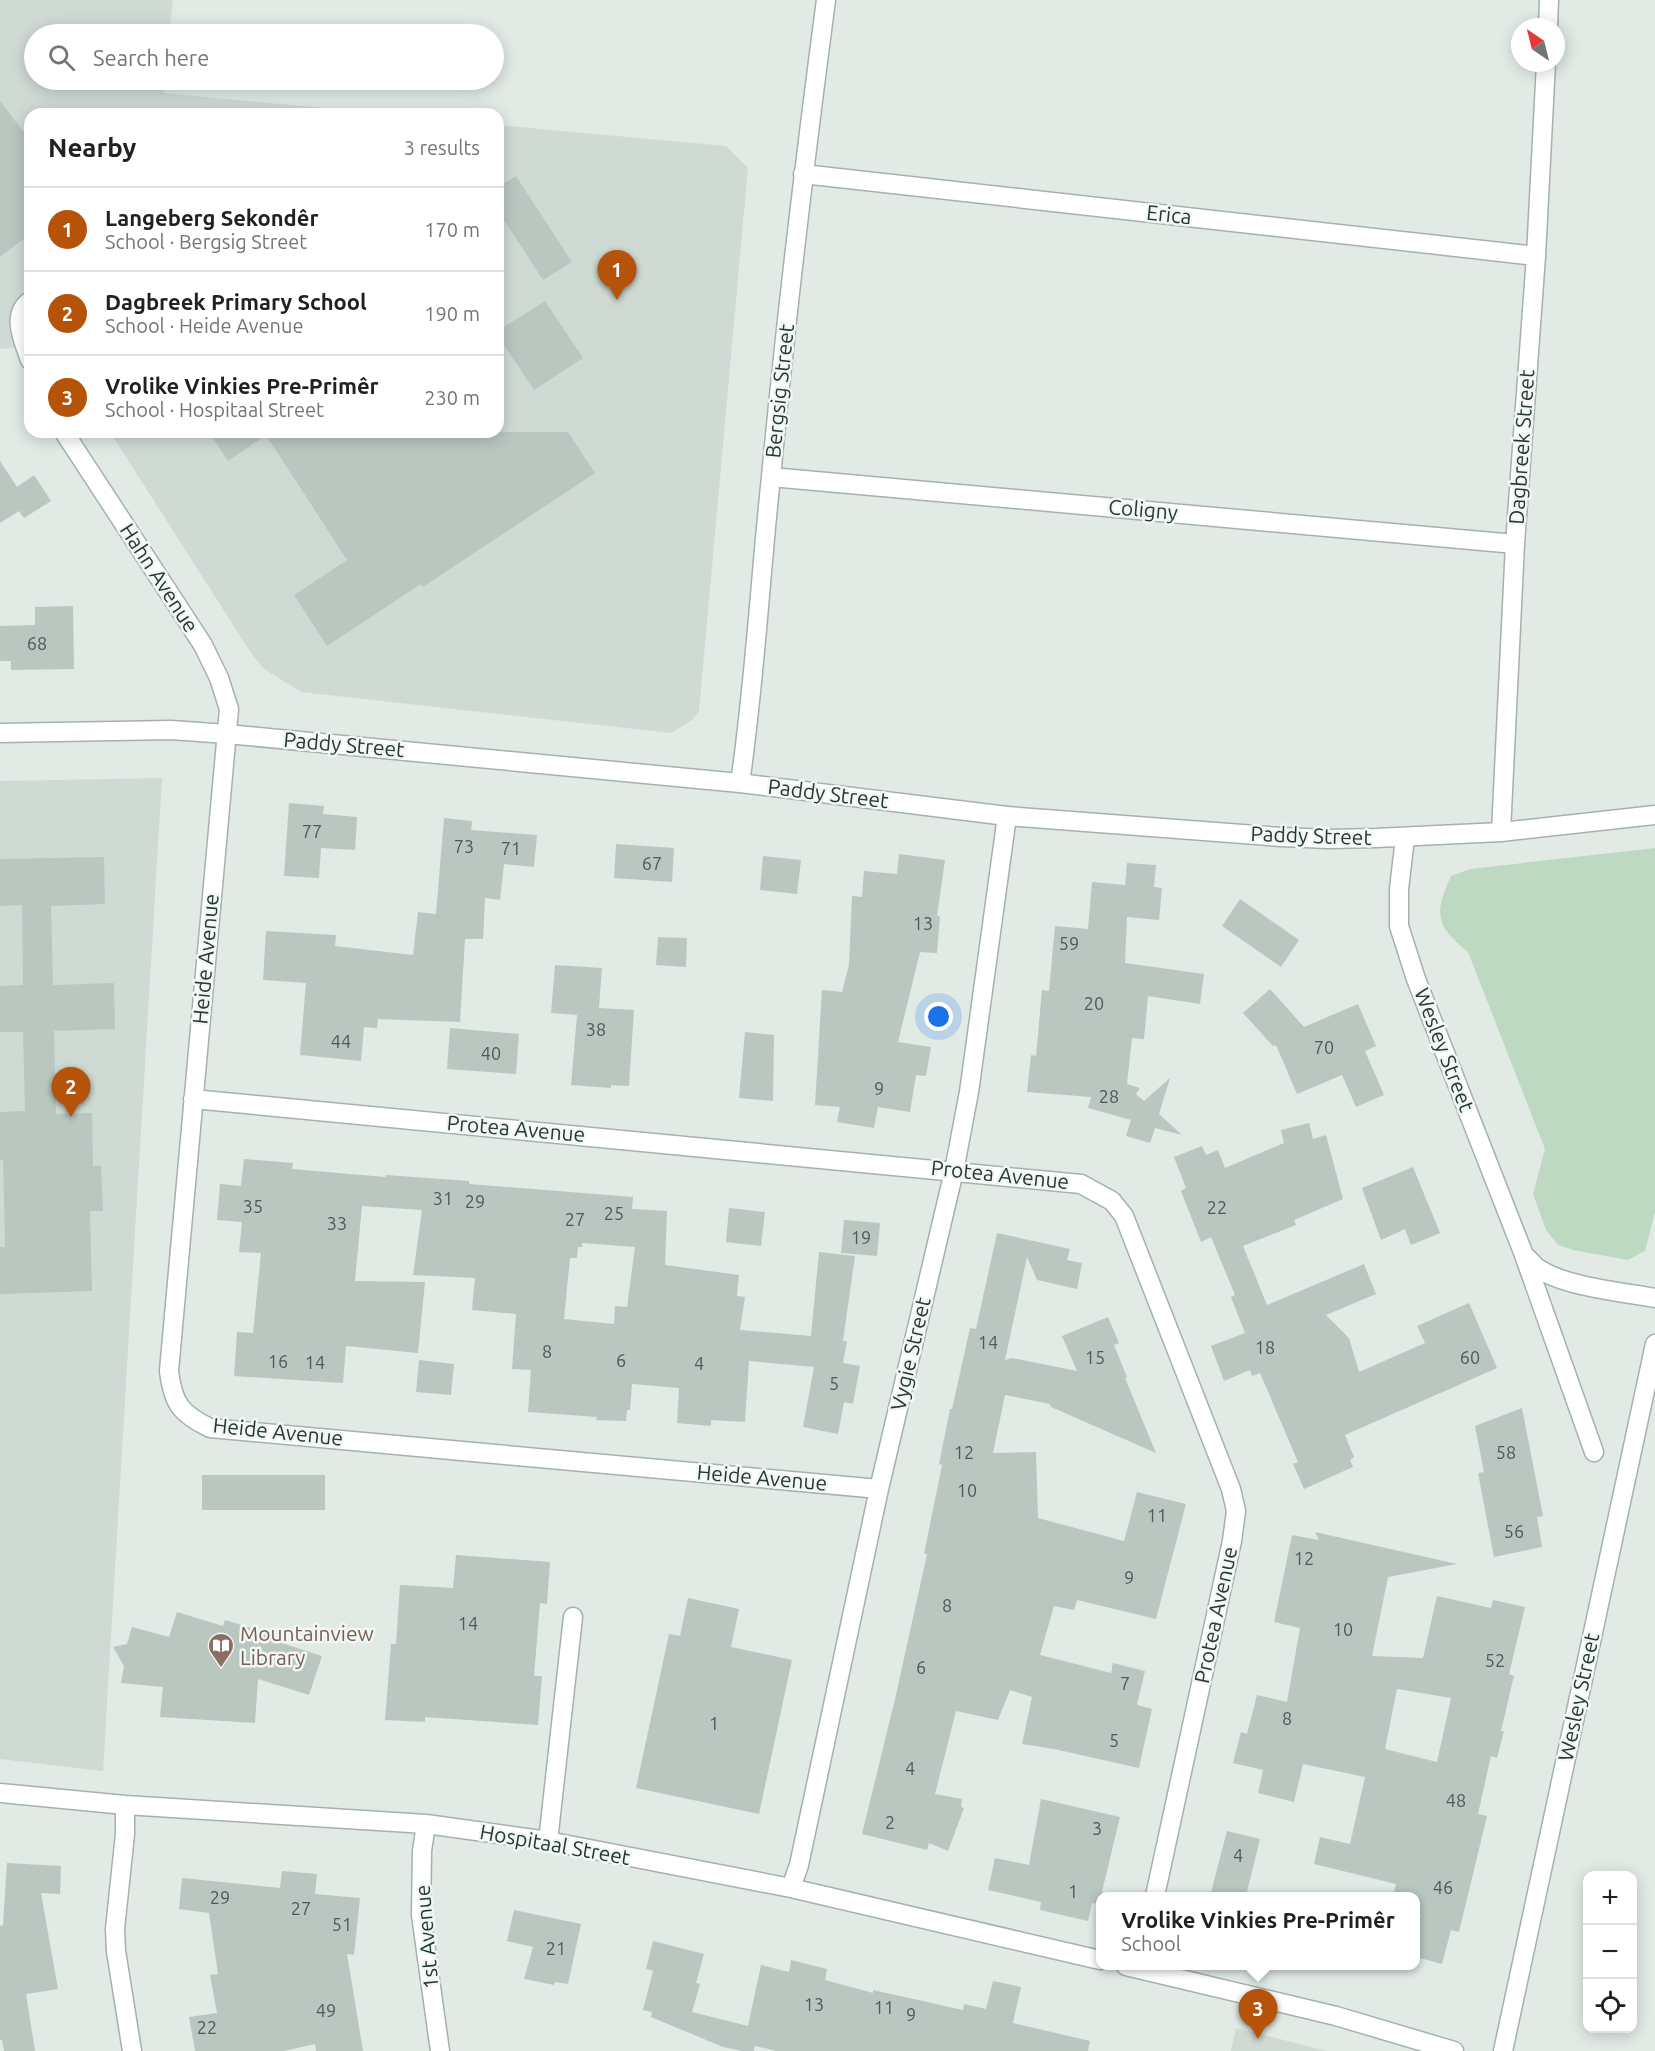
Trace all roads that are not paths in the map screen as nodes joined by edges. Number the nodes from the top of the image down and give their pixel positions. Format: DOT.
graph roads {
  1 [pos="826,0"];
  2 [pos="1549,0"];
  3 [pos="1548,18"];
  4 [pos="1546,72"];
  5 [pos="803,174"];
  6 [pos="1536,256"];
  7 [pos="24,311"];
  8 [pos="24,342"];
  9 [pos="68,438"];
  10 [pos="771,477"];
  11 [pos="1515,543"];
  12 [pos="0,733"];
  13 [pos="226,734"];
  14 [pos="740,783"];
  15 [pos="1655,815"];
  16 [pos="1007,816"];
  17 [pos="1501,832"];
  18 [pos="1405,838"];
  19 [pos="193,1099"];
  20 [pos="954,1171"];
  21 [pos="1524,1255"];
  22 [pos="1655,1298"];
  23 [pos="1655,1344"];
  24 [pos="1594,1452"];
  25 [pos="879,1489"];
  26 [pos="573,1617"];
  27 [pos="0,1793"];
  28 [pos="125,1805"];
  29 [pos="426,1824"];
  30 [pos="548,1841"];
  31 [pos="791,1888"];
  32 [pos="1156,1892"];
  33 [pos="1096,1959"];
  34 [pos="1150,1970"];
  35 [pos="132,2051"];
  36 [pos="440,2051"];
  37 [pos="1454,2051"];
  38 [pos="1503,2051"];
  1 -- 5 [label="street, Bergsig Street"];
  2 -- 3 [label="street"];
  4 -- 6 [label="street, Dagbreek Street"];
  5 -- 6 [label="street, Erica"];
  5 -- 10 [label="street, Bergsig Street"];
  6 -- 11 [label="street, Dagbreek Street"];
  7 -- 8 [label="street"];
  9 -- 13 [label="street, Hahn Avenue"];
  10 -- 11 [label="street, Coligny"];
  10 -- 14 [label="street, Bergsig Street"];
  11 -- 17 [label="street, Dagbreek Street"];
  12 -- 13 [label="street, Paddy Street"];
  13 -- 14 [label="street, Paddy Street"];
  13 -- 19 [label="street, Heide Avenue"];
  14 -- 16 [label="street, Paddy Street"];
  15 -- 17 [label="street, Paddy Street"];
  16 -- 18 [label="street, Paddy Street"];
  16 -- 20 [label="street, Vygie Street"];
  17 -- 18 [label="street, Paddy Street"];
  18 -- 21 [label="street, Wesley Street"];
  19 -- 20 [label="street, Protea Avenue"];
  19 -- 25 [label="street, Heide Avenue"];
  20 -- 25 [label="street, Vygie Street"];
  20 -- 32 [label="street, Protea Avenue"];
  21 -- 22 [label="street"];
  21 -- 24 [label="street, Wesley Street"];
  23 -- 38 [label="street, Wesley Street"];
  25 -- 31 [label="street, Vygie Street"];
  26 -- 30 [label="street"];
  27 -- 28 [label="street, Hospitaal Street"];
  28 -- 29 [label="street, Hospitaal Street"];
  28 -- 35 [label="street"];
  29 -- 30 [label="street, Hospitaal Street"];
  29 -- 36 [label="street, 1st Avenue"];
  30 -- 31 [label="street, Hospitaal Street"];
  31 -- 33 [label="street, Hospitaal Street"];
  34 -- 37 [label="street"];
}
